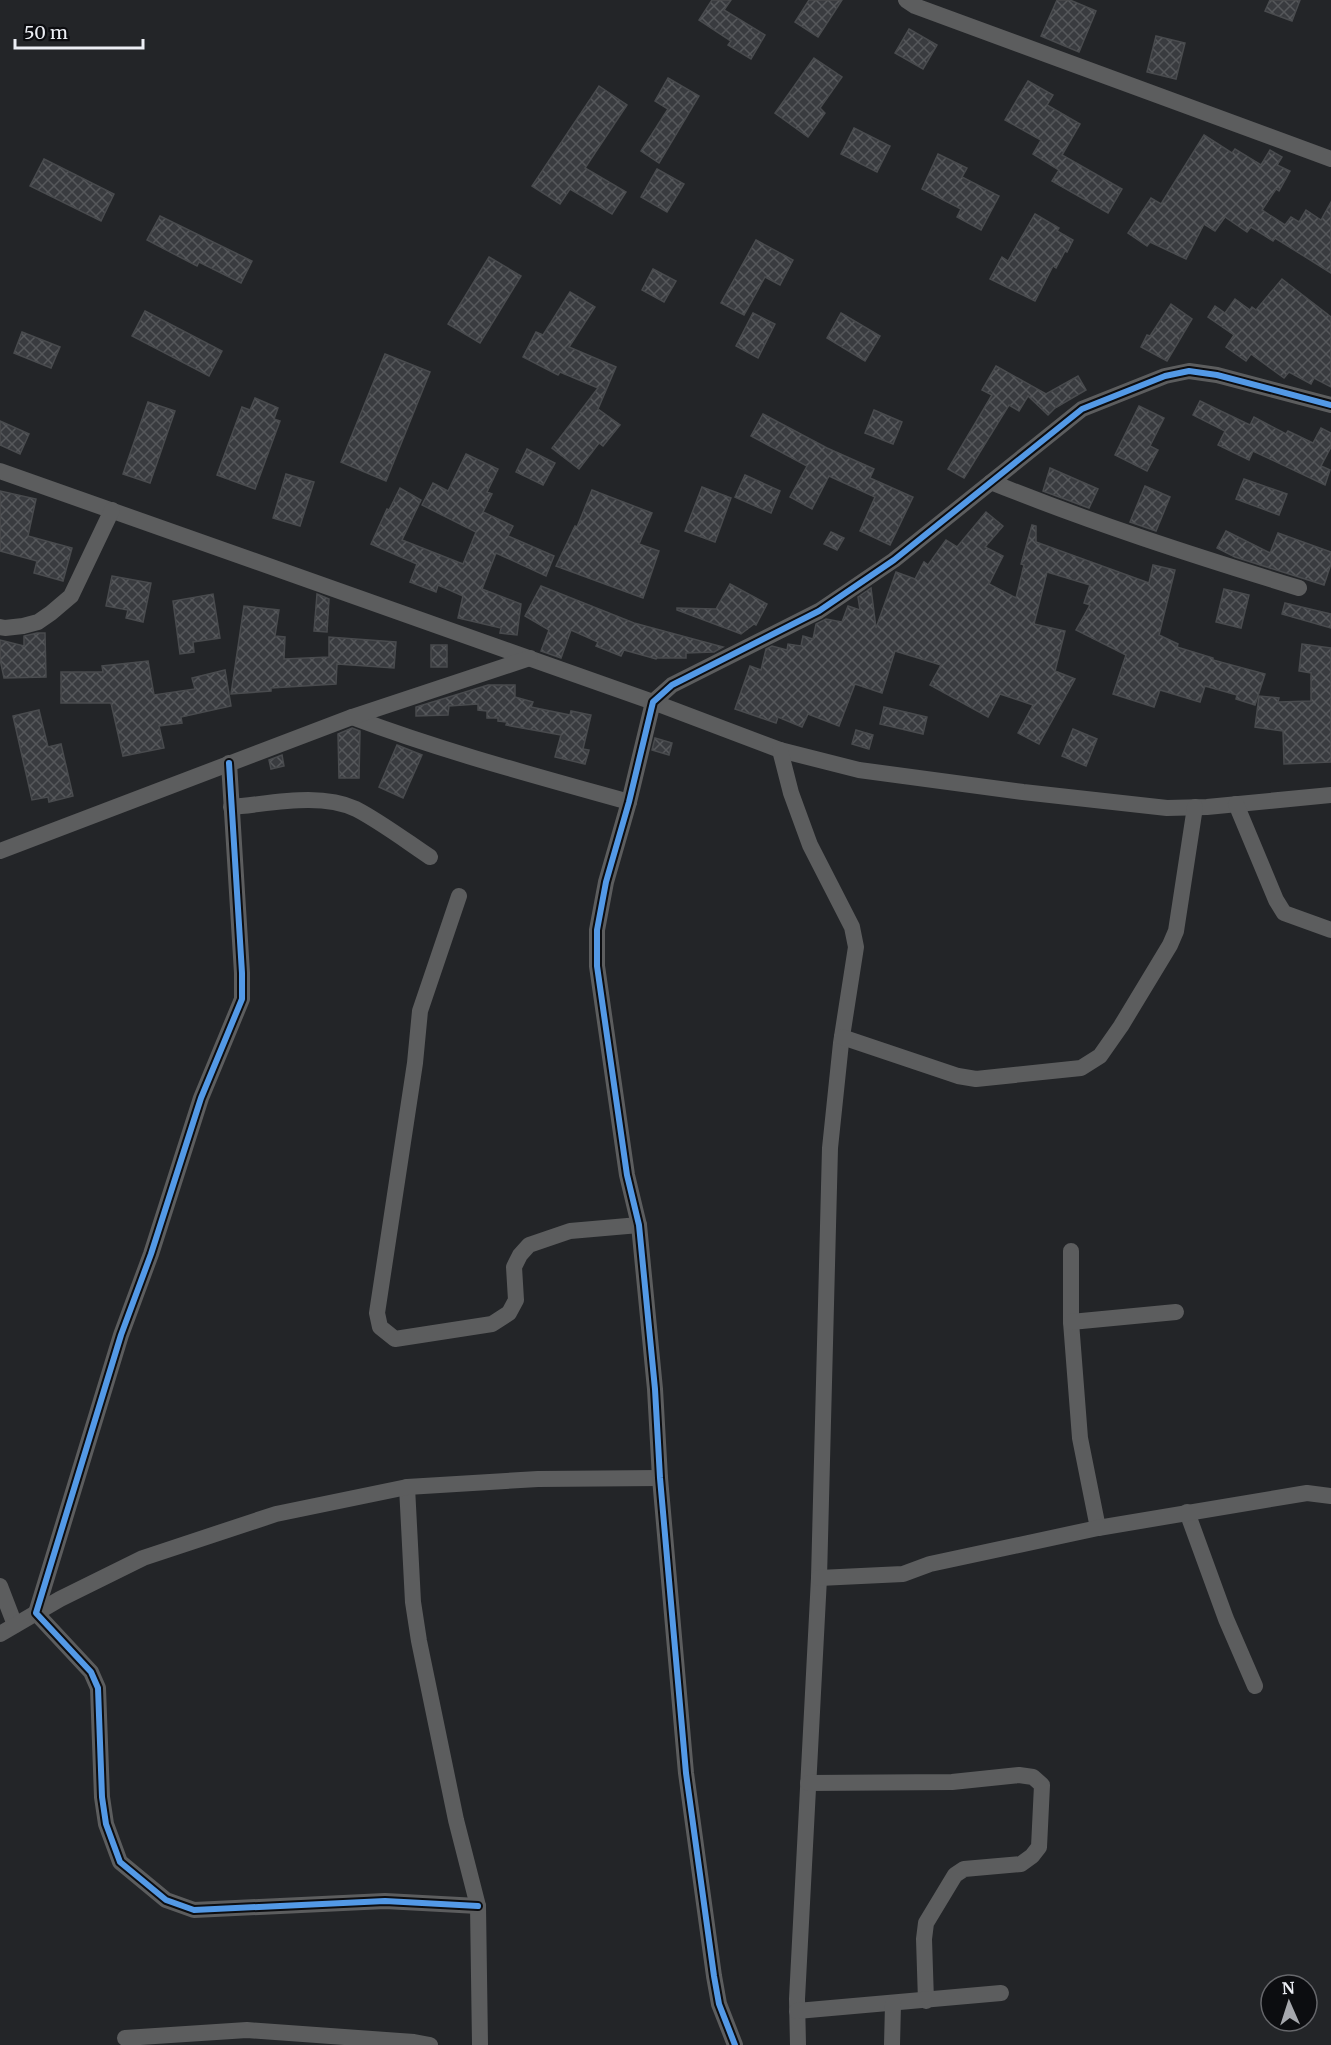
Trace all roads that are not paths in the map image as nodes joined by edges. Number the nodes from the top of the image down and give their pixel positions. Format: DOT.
graph roads {
  1 [pos="906,0"];
  2 [pos="1331,159"];
  3 [pos="1331,405"];
  4 [pos="0,471"];
  5 [pos="991,482"];
  6 [pos="112,510"];
  7 [pos="1299,588"];
  8 [pos="0,627"];
  9 [pos="530,658"];
  10 [pos="653,702"];
  11 [pos="352,717"];
  12 [pos="780,750"];
  13 [pos="229,763"];
  14 [pos="1331,795"];
  15 [pos="628,802"];
  16 [pos="1236,804"];
  17 [pos="231,807"];
  18 [pos="1195,807"];
  19 [pos="0,851"];
  20 [pos="430,857"];
  21 [pos="459,896"];
  22 [pos="1331,930"];
  23 [pos="842,1036"];
  24 [pos="639,1226"];
  25 [pos="1071,1251"];
  26 [pos="1176,1312"];
  27 [pos="1071,1322"];
  28 [pos="660,1478"];
  29 [pos="407,1487"];
  30 [pos="1331,1496"];
  31 [pos="1187,1512"];
  32 [pos="1098,1528"];
  33 [pos="819,1578"];
  34 [pos="0,1586"];
  35 [pos="36,1613"];
  36 [pos="15,1625"];
  37 [pos="0,1634"];
  38 [pos="1255,1686"];
  39 [pos="808,1783"];
  40 [pos="478,1906"];
  41 [pos="1000,1993"];
  42 [pos="926,2001"];
  43 [pos="893,2004"];
  44 [pos="797,2011"];
  45 [pos="125,2038"];
  46 [pos="430,2045"];
  47 [pos="480,2045"];
  48 [pos="735,2045"];
  49 [pos="798,2045"];
  50 [pos="892,2045"];
  1 -- 2 [label="street"];
  3 -- 5 [label="street"];
  4 -- 6 [label="street"];
  5 -- 7 [label="street"];
  5 -- 10 [label="street"];
  6 -- 8 [label="street"];
  6 -- 9 [label="street"];
  9 -- 10 [label="street"];
  9 -- 11 [label="street"];
  10 -- 12 [label="street"];
  10 -- 15 [label="street"];
  11 -- 13 [label="street"];
  11 -- 15 [label="street"];
  12 -- 18 [label="street"];
  12 -- 23 [label="street"];
  13 -- 17 [label="street"];
  13 -- 19 [label="street"];
  14 -- 16 [label="street"];
  15 -- 24 [label="street"];
  16 -- 18 [label="street"];
  16 -- 22 [label="street"];
  17 -- 20 [label="street"];
  17 -- 35 [label="street"];
  18 -- 23 [label="street"];
  21 -- 24 [label="street"];
  23 -- 33 [label="street"];
  24 -- 28 [label="street"];
  25 -- 27 [label="street"];
  26 -- 27 [label="street"];
  27 -- 32 [label="street"];
  28 -- 29 [label="street"];
  28 -- 48 [label="street"];
  29 -- 35 [label="street"];
  29 -- 40 [label="street"];
  30 -- 31 [label="street"];
  31 -- 32 [label="street"];
  31 -- 38 [label="street"];
  32 -- 33 [label="street"];
  33 -- 39 [label="street"];
  34 -- 36 [label="street"];
  35 -- 36 [label="street"];
  35 -- 40 [label="street"];
  36 -- 37 [label="street"];
  39 -- 42 [label="street"];
  39 -- 44 [label="street"];
  40 -- 47 [label="street"];
  41 -- 42 [label="street"];
  42 -- 43 [label="street"];
  43 -- 44 [label="street"];
  43 -- 50 [label="street"];
  44 -- 49 [label="street"];
  45 -- 46 [label="street"];
}
